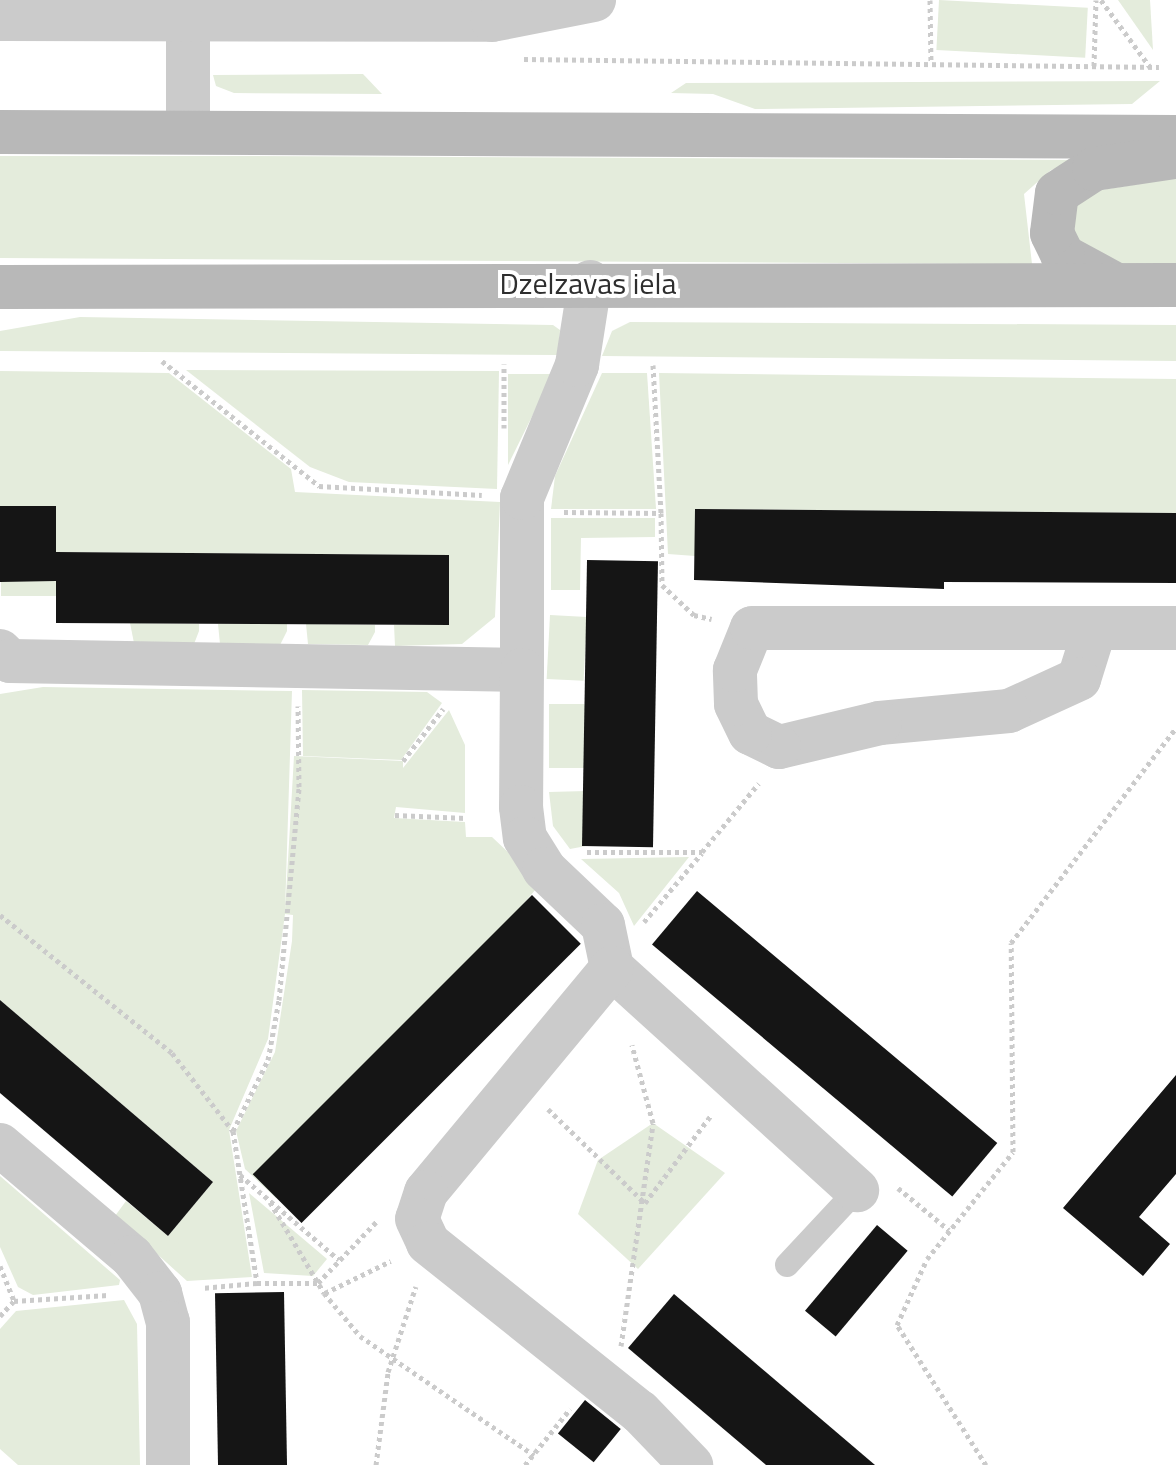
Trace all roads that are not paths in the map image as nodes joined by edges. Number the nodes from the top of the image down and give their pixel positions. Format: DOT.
graph roads {
  1 [pos="594,0"];
  2 [pos="188,10"];
  3 [pos="0,19"];
  4 [pos="0,132"];
  5 [pos="188,132"];
  6 [pos="1176,137"];
  7 [pos="1176,156"];
  8 [pos="590,282"];
  9 [pos="1112,282"];
  10 [pos="1176,285"];
  11 [pos="0,287"];
  12 [pos="1095,628"];
  13 [pos="1176,628"];
  14 [pos="3,661"];
  15 [pos="522,670"];
  16 [pos="622,953"];
  17 [pos="0,1145"];
  18 [pos="857,1190"];
  19 [pos="787,1265"];
  20 [pos="168,1465"];
  21 [pos="691,1465"];
  1 -- 2 [label="street"];
  2 -- 3 [label="street"];
  2 -- 5 [label="street"];
  4 -- 5 [label="main road"];
  5 -- 6 [label="main road"];
  7 -- 9 [label="main road"];
  8 -- 9 [label="main road, Dzelzavas iela"];
  8 -- 11 [label="main road, Dzelzavas iela"];
  8 -- 15 [label="street"];
  9 -- 10 [label="main road, Dzelzavas iela"];
  12 -- 12 [label="street"];
  12 -- 13 [label="street"];
  14 -- 15 [label="street"];
  15 -- 16 [label="street"];
  16 -- 18 [label="street"];
  16 -- 21 [label="street"];
  17 -- 20 [label="street"];
  18 -- 19 [label="lane"];
}
